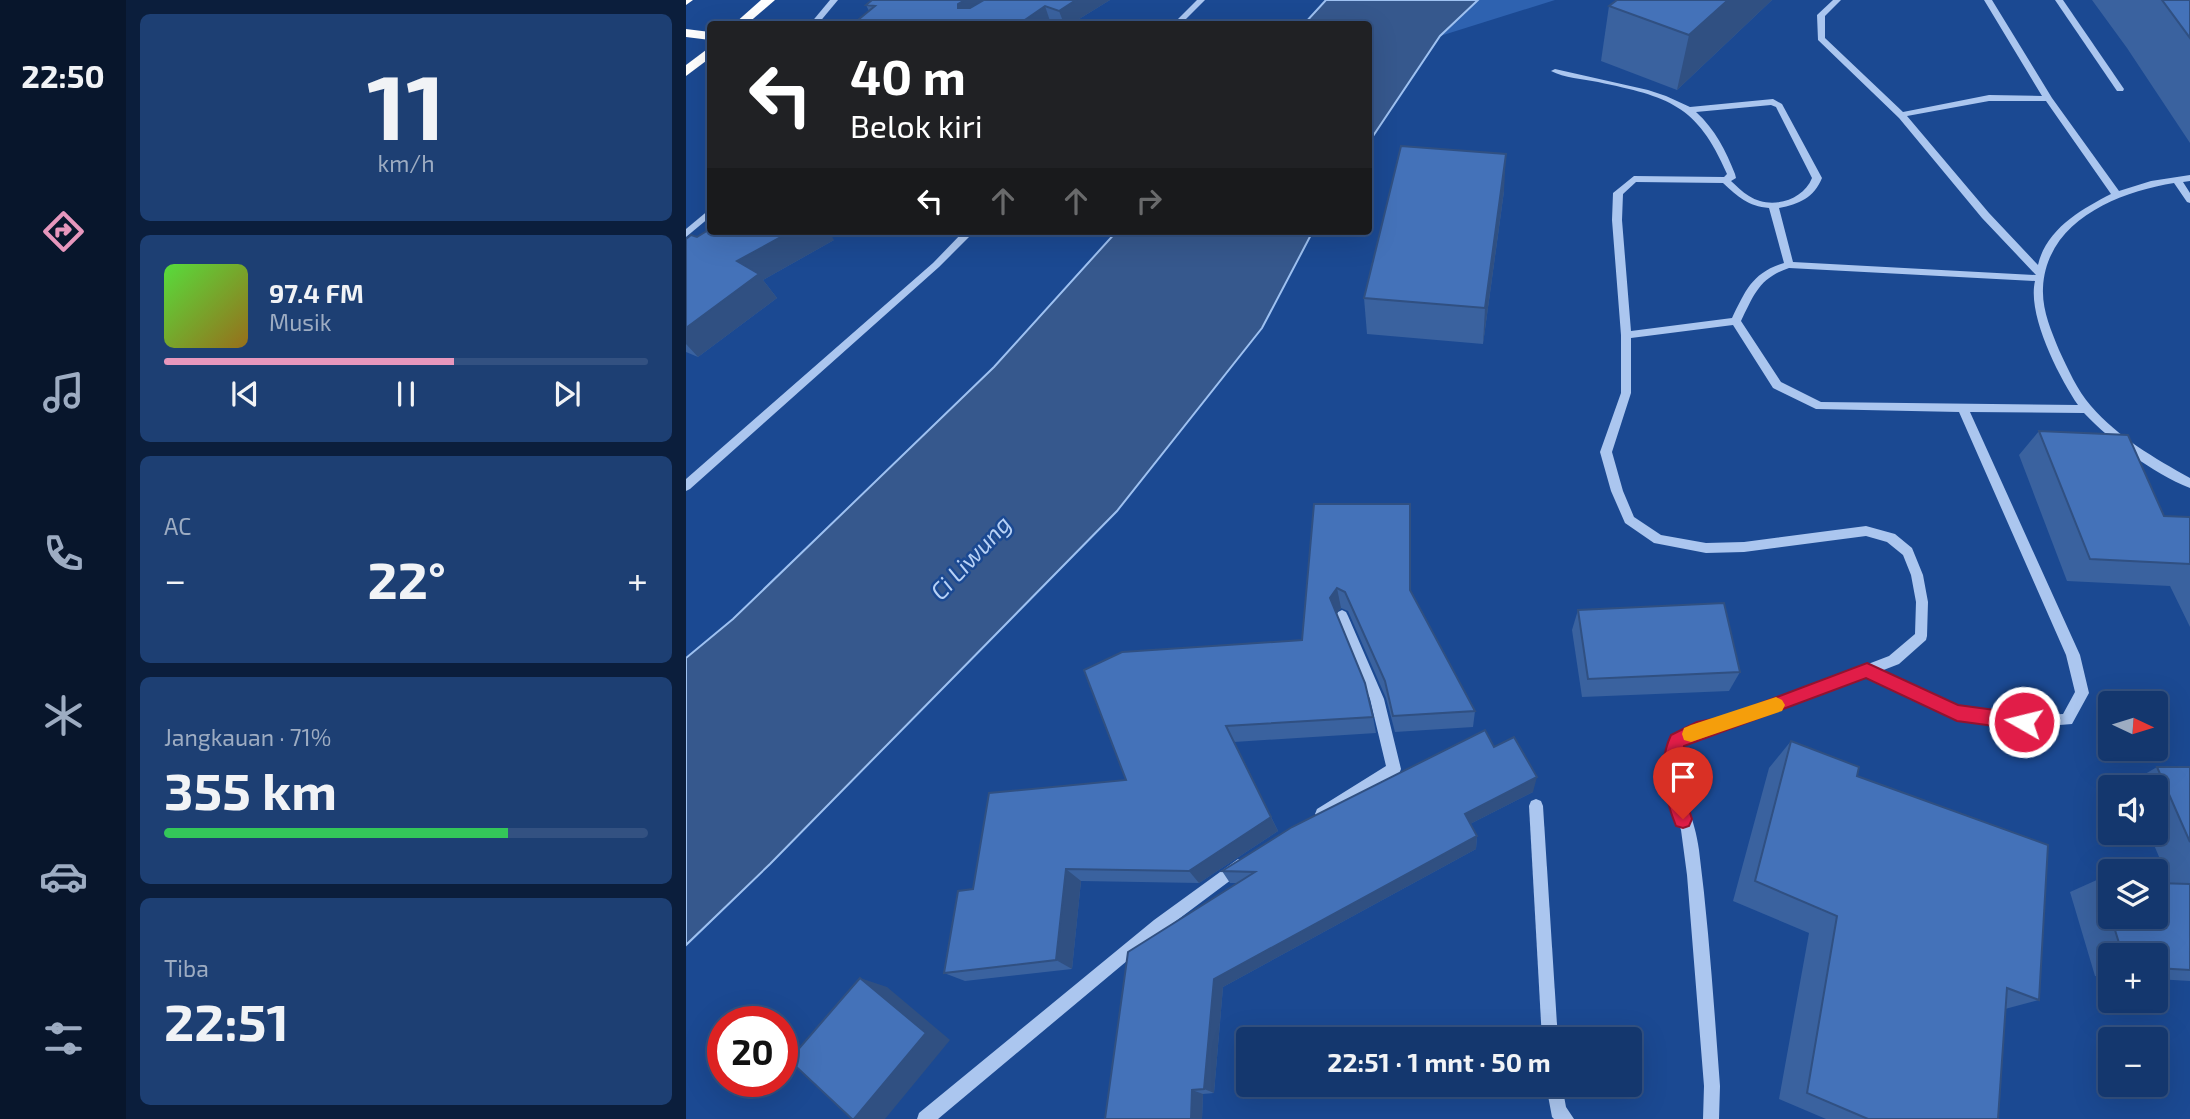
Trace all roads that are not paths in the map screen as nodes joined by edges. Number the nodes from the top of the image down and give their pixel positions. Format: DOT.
graph roads {
  1 [pos="768,0"];
  2 [pos="834,0"];
  3 [pos="1201,0"];
  4 [pos="1837,0"];
  5 [pos="1988,0"];
  6 [pos="2059,0"];
  7 [pos="744,21"];
  8 [pos="816,21"];
  9 [pos="1180,21"];
  10 [pos="686,33"];
  11 [pos="707,36"];
  12 [pos="707,54"];
  13 [pos="1555,71"];
  14 [pos="686,72"];
  15 [pos="2120,89"];
  16 [pos="2048,99"];
  17 [pos="1688,110"];
  18 [pos="1901,115"];
  19 [pos="2190,178"];
  20 [pos="2176,179"];
  21 [pos="1725,180"];
  22 [pos="2117,195"];
  23 [pos="2190,200"];
  24 [pos="1773,204"];
  25 [pos="707,215"];
  26 [pos="686,234"];
  27 [pos="966,235"];
  28 [pos="1789,265"];
  29 [pos="2038,275"];
  30 [pos="1736,321"];
  31 [pos="1626,335"];
  32 [pos="1963,408"];
  33 [pos="2086,409"];
  34 [pos="2190,483"];
  35 [pos="686,486"];
  36 [pos="1342,616"];
  37 [pos="1867,670"];
  38 [pos="1536,806"];
  39 [pos="1304,825"];
  40 [pos="1247,860"];
  41 [pos="1549,1027"];
  42 [pos="1556,1097"];
  43 [pos="925,1119"];
  44 [pos="1566,1119"];
  45 [pos="1711,1119"];
  1 -- 7 [label="highway"];
  2 -- 8 [label="street"];
  3 -- 9 [label="street"];
  4 -- 18 [label="street"];
  5 -- 16 [label="street"];
  6 -- 15 [label="street"];
  10 -- 11 [label="highway"];
  12 -- 14 [label="highway"];
  13 -- 17 [label="street"];
  16 -- 18 [label="street"];
  16 -- 22 [label="street"];
  17 -- 21 [label="street"];
  17 -- 24 [label="street"];
  18 -- 29 [label="street"];
  19 -- 20 [label="street"];
  20 -- 22 [label="street"];
  20 -- 23 [label="street"];
  21 -- 24 [label="street"];
  21 -- 31 [label="street"];
  22 -- 29 [label="street"];
  24 -- 28 [label="street"];
  25 -- 26 [label="street"];
  27 -- 35 [label="street"];
  28 -- 29 [label="street"];
  28 -- 30 [label="street"];
  29 -- 33 [label="street"];
  30 -- 31 [label="street"];
  30 -- 32 [label="street"];
  31 -- 37 [label="street"];
  32 -- 33 [label="street"];
  32 -- 37 [label="street"];
  33 -- 34 [label="street"];
  36 -- 39 [label="street"];
  37 -- 45 [label="street"];
  38 -- 41 [label="street"];
  40 -- 43 [label="street"];
  42 -- 44 [label="street"];
}
